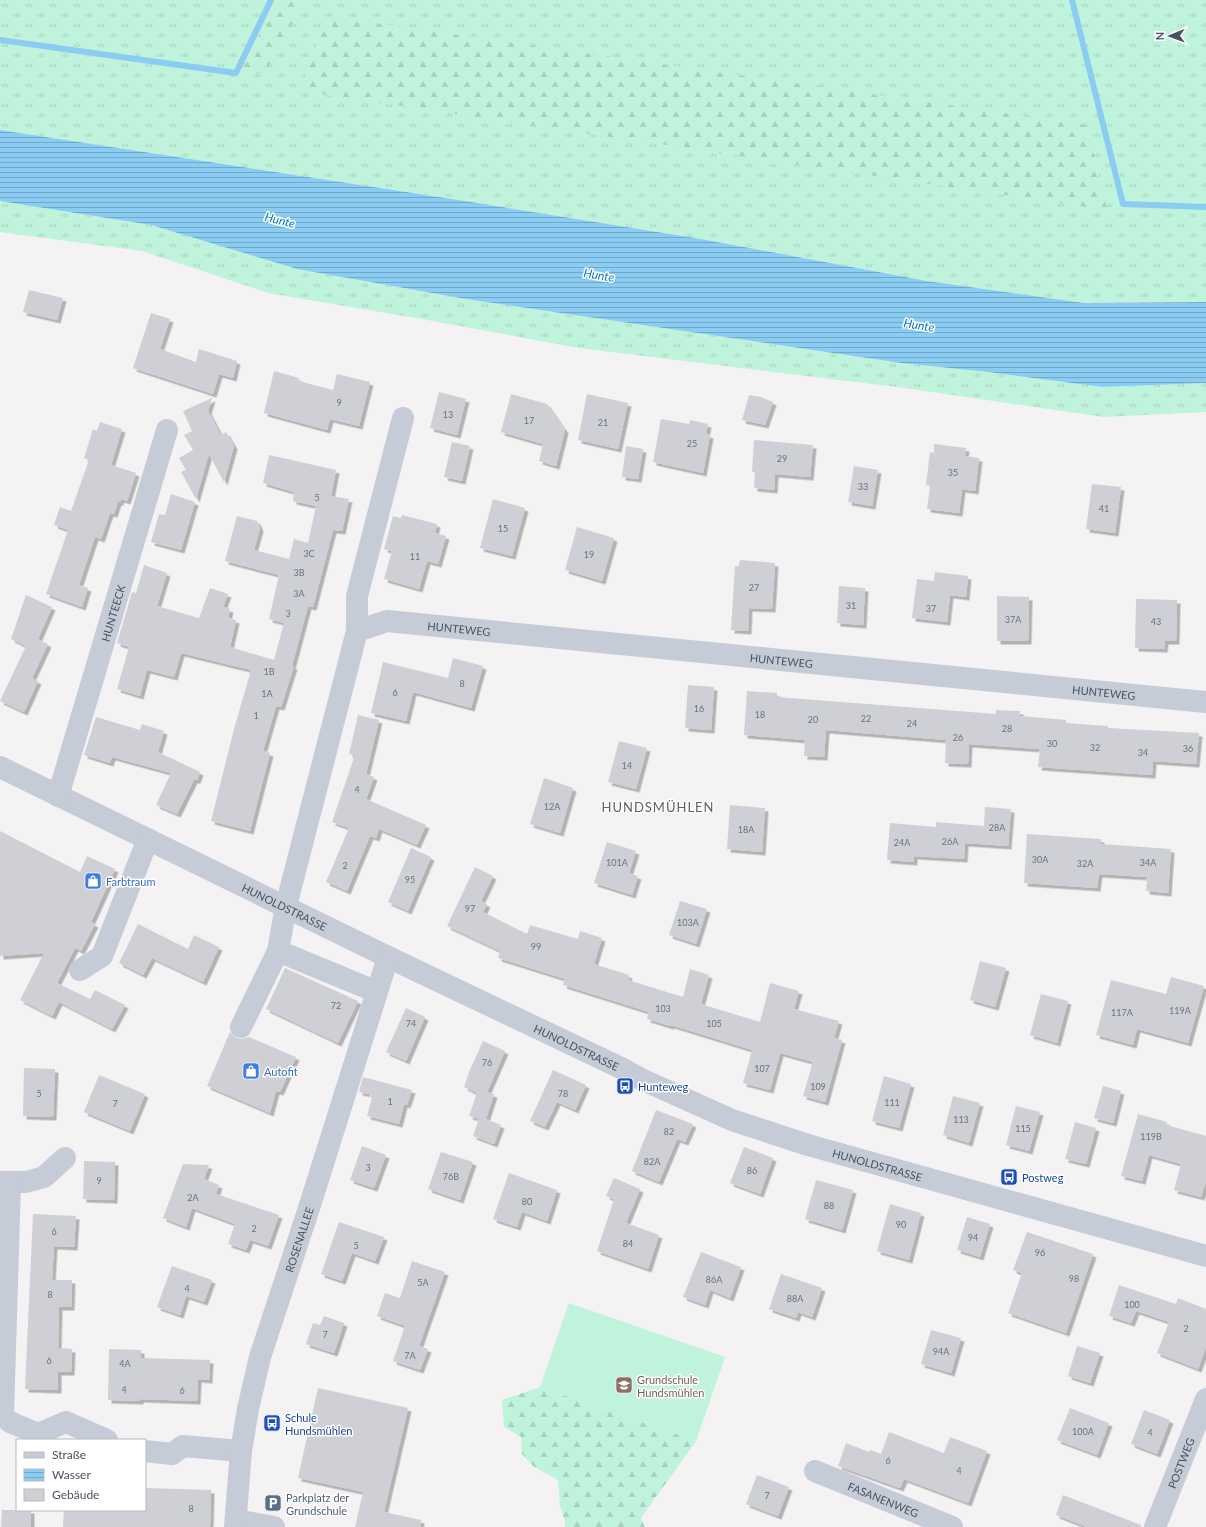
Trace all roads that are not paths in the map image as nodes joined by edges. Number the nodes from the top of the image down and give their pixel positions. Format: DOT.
graph roads {
  1 [pos="403,418"];
  2 [pos="167,430"];
  3 [pos="357,631"];
  4 [pos="1206,702"];
  5 [pos="0,767"];
  6 [pos="58,796"];
  7 [pos="148,839"];
  8 [pos="286,906"];
  9 [pos="278,951"];
  10 [pos="388,957"];
  11 [pos="80,970"];
  12 [pos="377,992"];
  13 [pos="241,1028"];
  14 [pos="65,1158"];
  15 [pos="5,1182"];
  16 [pos="1206,1256"];
  17 [pos="1206,1399"];
  18 [pos="105,1439"];
  19 [pos="146,1451"];
  20 [pos="241,1451"];
  21 [pos="815,1471"];
  22 [pos="236,1523"];
  23 [pos="274,1527"];
  24 [pos="952,1527"];
  25 [pos="1154,1527"];
  1 -- 3 [label="street"];
  2 -- 6 [label="street, HUNTEECK"];
  3 -- 4 [label="street, HUNTEWEG"];
  3 -- 8 [label="street"];
  5 -- 6 [label="street, HUNOLDSTRASSE"];
  6 -- 7 [label="street, HUNOLDSTRASSE"];
  7 -- 8 [label="street, HUNOLDSTRASSE"];
  7 -- 11 [label="street"];
  8 -- 9 [label="street"];
  8 -- 10 [label="street, HUNOLDSTRASSE"];
  9 -- 12 [label="street"];
  9 -- 13 [label="street"];
  10 -- 12 [label="street, ROSENALLEE"];
  10 -- 16 [label="street, HUNOLDSTRASSE"];
  12 -- 20 [label="street, ROSENALLEE"];
  14 -- 15 [label="street"];
  15 -- 18 [label="street"];
  17 -- 25 [label="street, POSTWEG"];
  19 -- 20 [label="street"];
  20 -- 22 [label="street, ROSENALLEE"];
  21 -- 24 [label="street, FASANENWEG"];
  22 -- 23 [label="street"];
}
